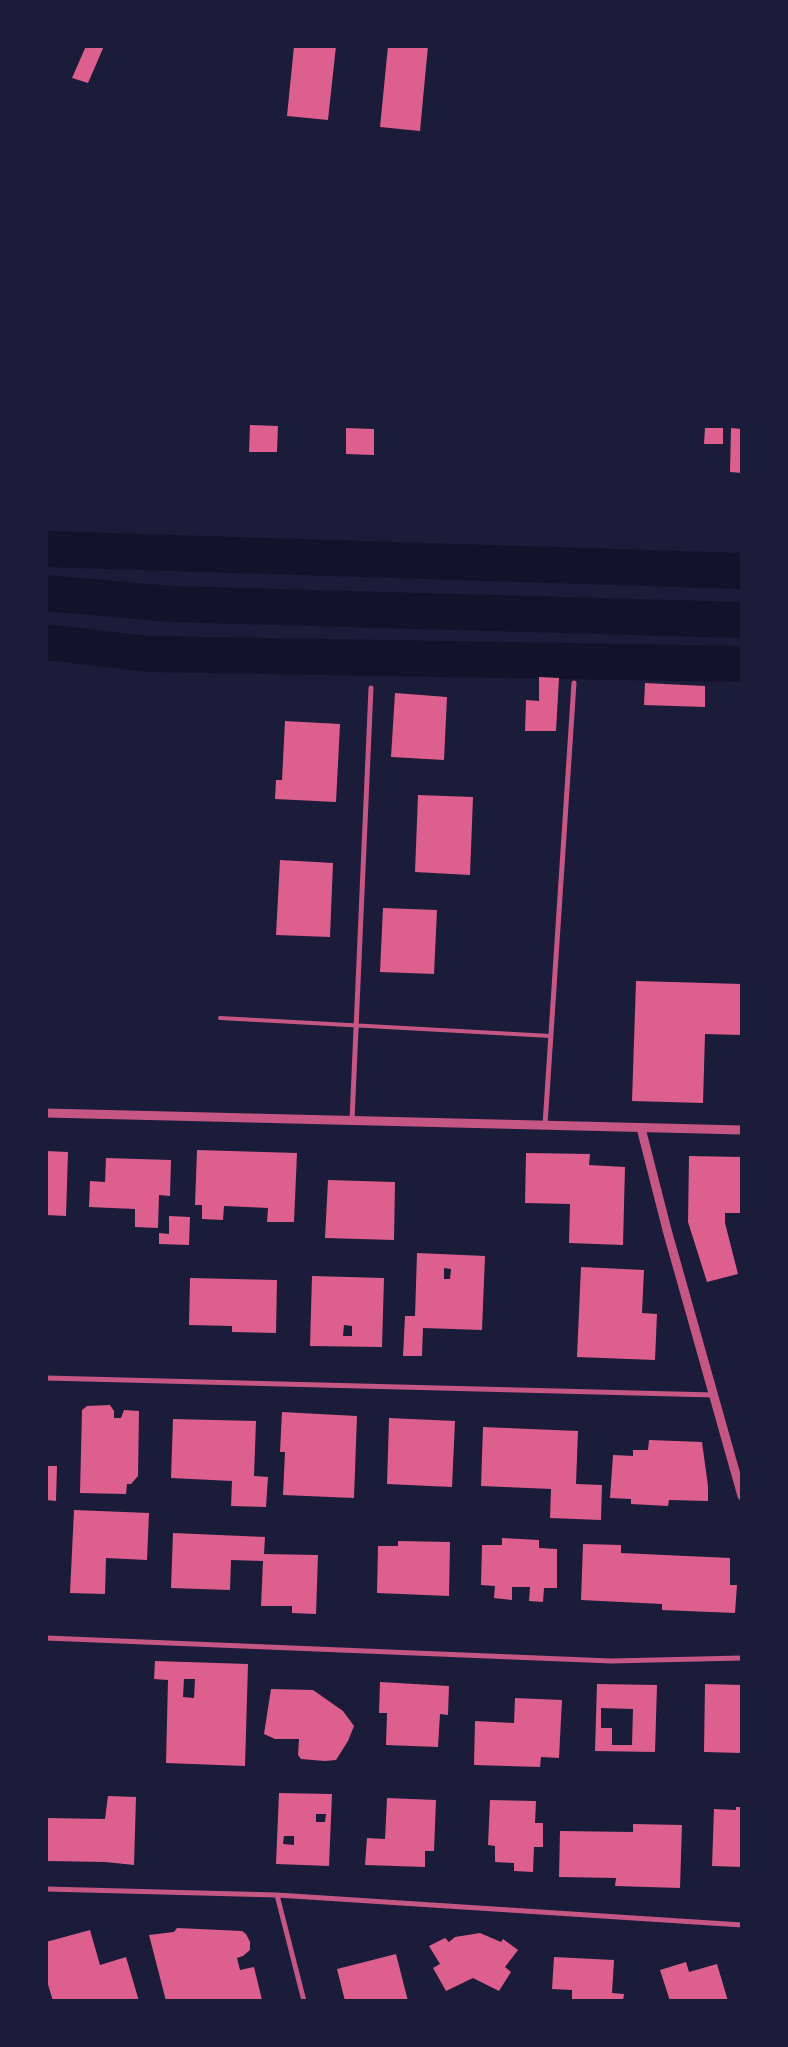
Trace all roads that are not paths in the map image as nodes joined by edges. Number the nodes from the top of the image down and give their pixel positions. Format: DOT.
graph roads {
  1 [pos="574,683"];
  2 [pos="371,688"];
  3 [pos="220,1018"];
  4 [pos="357,1026"];
  5 [pos="551,1036"];
  6 [pos="46,1113"];
  7 [pos="352,1120"];
  8 [pos="545,1125"];
  9 [pos="641,1128"];
  10 [pos="742,1130"];
  11 [pos="46,1378"];
  12 [pos="714,1395"];
  13 [pos="742,1496"];
  14 [pos="46,1638"];
  15 [pos="742,1658"];
  16 [pos="46,1889"];
  17 [pos="277,1895"];
  18 [pos="742,1925"];
  19 [pos="304,2001"];
  1 -- 5 [label="street"];
  2 -- 4 [label="street"];
  3 -- 4 [label="lane"];
  4 -- 5 [label="lane"];
  4 -- 7 [label="street"];
  5 -- 8 [label="street"];
  6 -- 7 [label="street"];
  7 -- 8 [label="street"];
  8 -- 9 [label="street"];
  9 -- 10 [label="street"];
  9 -- 12 [label="street"];
  11 -- 12 [label="street"];
  12 -- 13 [label="street"];
  14 -- 15 [label="street"];
  16 -- 17 [label="street"];
  17 -- 18 [label="street"];
  17 -- 19 [label="street"];
}
